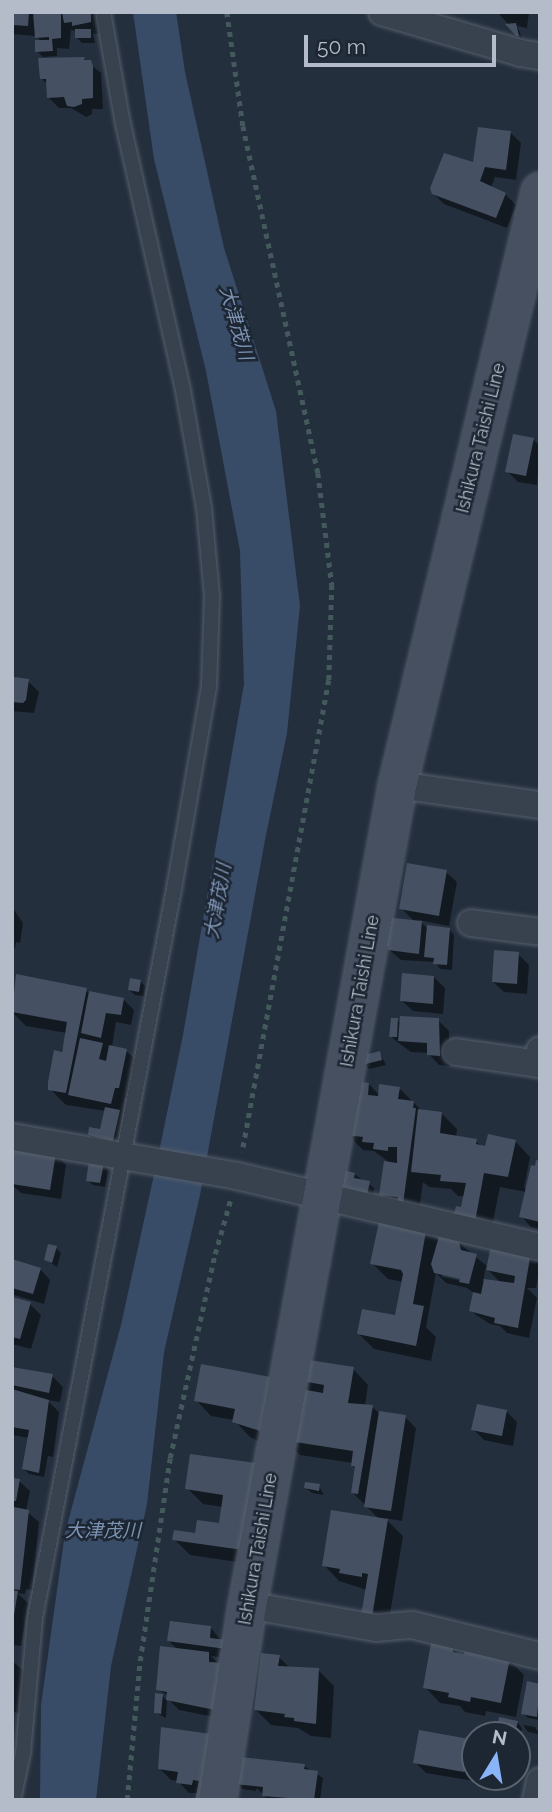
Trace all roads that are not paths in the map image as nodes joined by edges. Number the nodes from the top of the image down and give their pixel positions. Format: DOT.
graph roads {
  1 [pos="103,12"];
  2 [pos="382,12"];
  3 [pos="540,56"];
  4 [pos="538,208"];
  5 [pos="397,785"];
  6 [pos="540,804"];
  7 [pos="471,923"];
  8 [pos="540,932"];
  9 [pos="540,1050"];
  10 [pos="456,1052"];
  11 [pos="12,1136"];
  12 [pos="126,1155"];
  13 [pos="323,1195"];
  14 [pos="540,1247"];
  15 [pos="247,1605"];
  16 [pos="540,1656"];
  17 [pos="540,1781"];
  18 [pos="13,1800"];
  19 [pos="217,1800"];
  20 [pos="537,1800"];
  1 -- 12 [label="lane"];
  2 -- 3 [label="street"];
  4 -- 5 [label="main road, Ishikura Taishi Line"];
  5 -- 6 [label="street"];
  5 -- 13 [label="main road, Ishikura Taishi Line"];
  7 -- 8 [label="street"];
  9 -- 10 [label="street"];
  11 -- 12 [label="street"];
  12 -- 13 [label="street"];
  12 -- 18 [label="lane"];
  13 -- 14 [label="street"];
  13 -- 15 [label="main road, Ishikura Taishi Line"];
  15 -- 16 [label="street"];
  15 -- 19 [label="main road, Ishikura Taishi Line"];
  17 -- 20 [label="street"];
}
